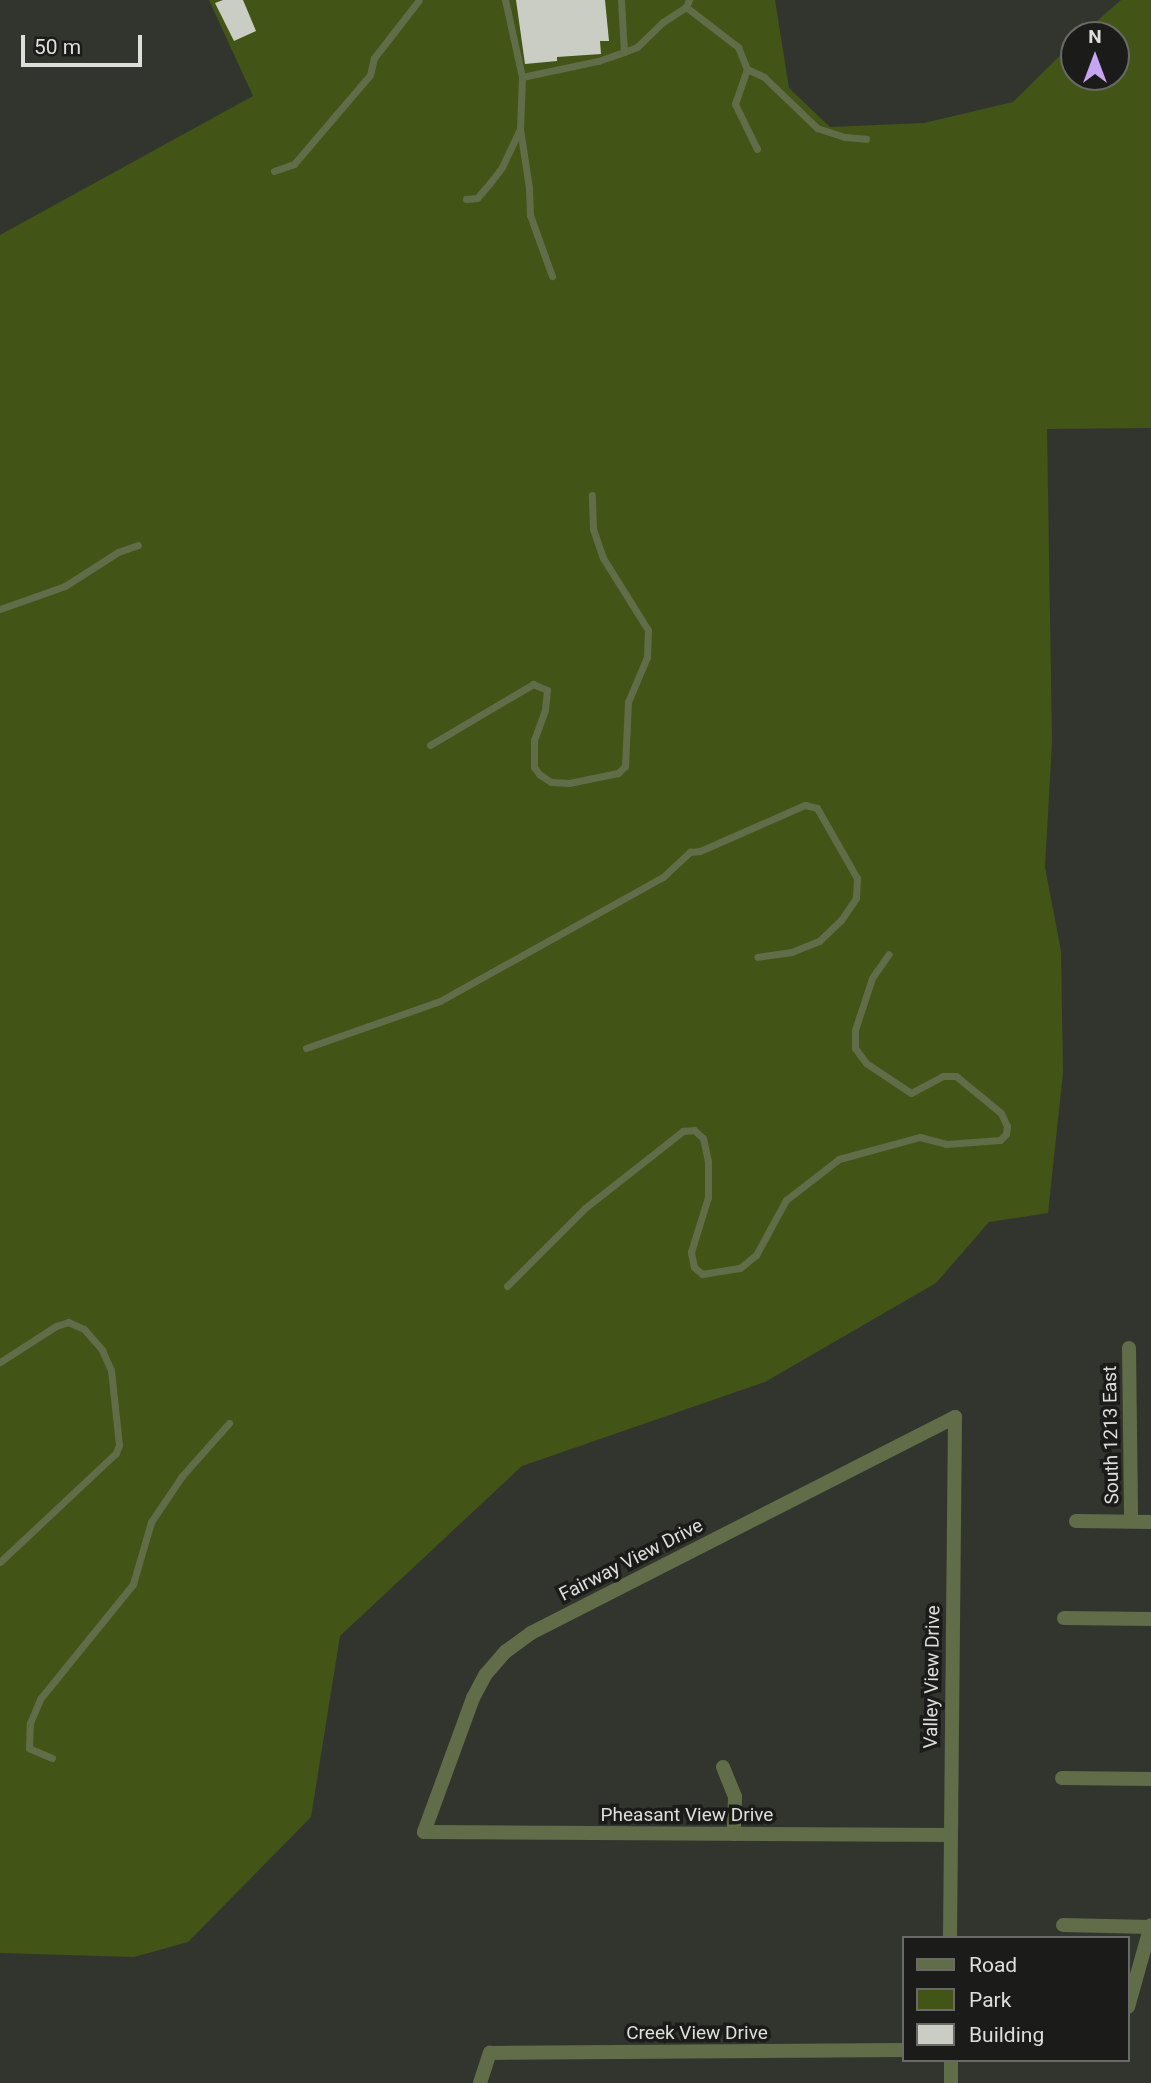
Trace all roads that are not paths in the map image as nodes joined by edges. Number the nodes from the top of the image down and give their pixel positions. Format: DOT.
graph roads {
  1 [pos="419,0"];
  2 [pos="505,0"];
  3 [pos="621,0"];
  4 [pos="687,4"];
  5 [pos="624,52"];
  6 [pos="747,69"];
  7 [pos="522,77"];
  8 [pos="520,129"];
  9 [pos="866,139"];
  10 [pos="757,149"];
  11 [pos="274,171"];
  12 [pos="466,199"];
  13 [pos="552,276"];
  14 [pos="592,495"];
  15 [pos="138,545"];
  16 [pos="0,609"];
  17 [pos="430,744"];
  18 [pos="889,954"];
  19 [pos="757,957"];
  20 [pos="306,1048"];
  21 [pos="507,1286"];
  22 [pos="1129,1348"];
  23 [pos="0,1362"];
  24 [pos="955,1417"];
  25 [pos="229,1423"];
  26 [pos="1076,1521"];
  27 [pos="1131,1521"];
  28 [pos="1151,1522"];
  29 [pos="0,1562"];
  30 [pos="1064,1618"];
  31 [pos="1151,1619"];
  32 [pos="52,1758"];
  33 [pos="723,1768"];
  34 [pos="1062,1778"];
  35 [pos="1151,1779"];
  36 [pos="424,1832"];
  37 [pos="734,1834"];
  38 [pos="949,1835"];
  39 [pos="1063,1925"];
  40 [pos="1151,1926"];
  41 [pos="950,1936"];
  42 [pos="1130,2000"];
  43 [pos="902,2050"];
  44 [pos="951,2062"];
  45 [pos="480,2083"];
  46 [pos="951,2083"];
  1 -- 11 [label="lane"];
  2 -- 7 [label="lane"];
  3 -- 5 [label="lane"];
  4 -- 5 [label="lane"];
  4 -- 6 [label="lane"];
  5 -- 7 [label="lane"];
  6 -- 9 [label="lane"];
  6 -- 10 [label="lane"];
  7 -- 8 [label="lane"];
  8 -- 12 [label="lane"];
  8 -- 13 [label="lane"];
  14 -- 17 [label="lane"];
  15 -- 16 [label="lane"];
  18 -- 21 [label="lane"];
  19 -- 20 [label="lane"];
  22 -- 27 [label="street, South 1213 East"];
  23 -- 29 [label="lane"];
  24 -- 36 [label="street, Fairway View Drive"];
  24 -- 38 [label="street, Valley View Drive"];
  25 -- 32 [label="lane"];
  26 -- 27 [label="street"];
  27 -- 28 [label="street"];
  30 -- 31 [label="street"];
  33 -- 37 [label="street"];
  34 -- 35 [label="street"];
  36 -- 37 [label="street, Pheasant View Drive"];
  37 -- 38 [label="street, Pheasant View Drive"];
  38 -- 41 [label="street, Valley View Drive"];
  39 -- 40 [label="street"];
  40 -- 42 [label="street"];
  43 -- 45 [label="street, Creek View Drive"];
  44 -- 46 [label="street"];
}
